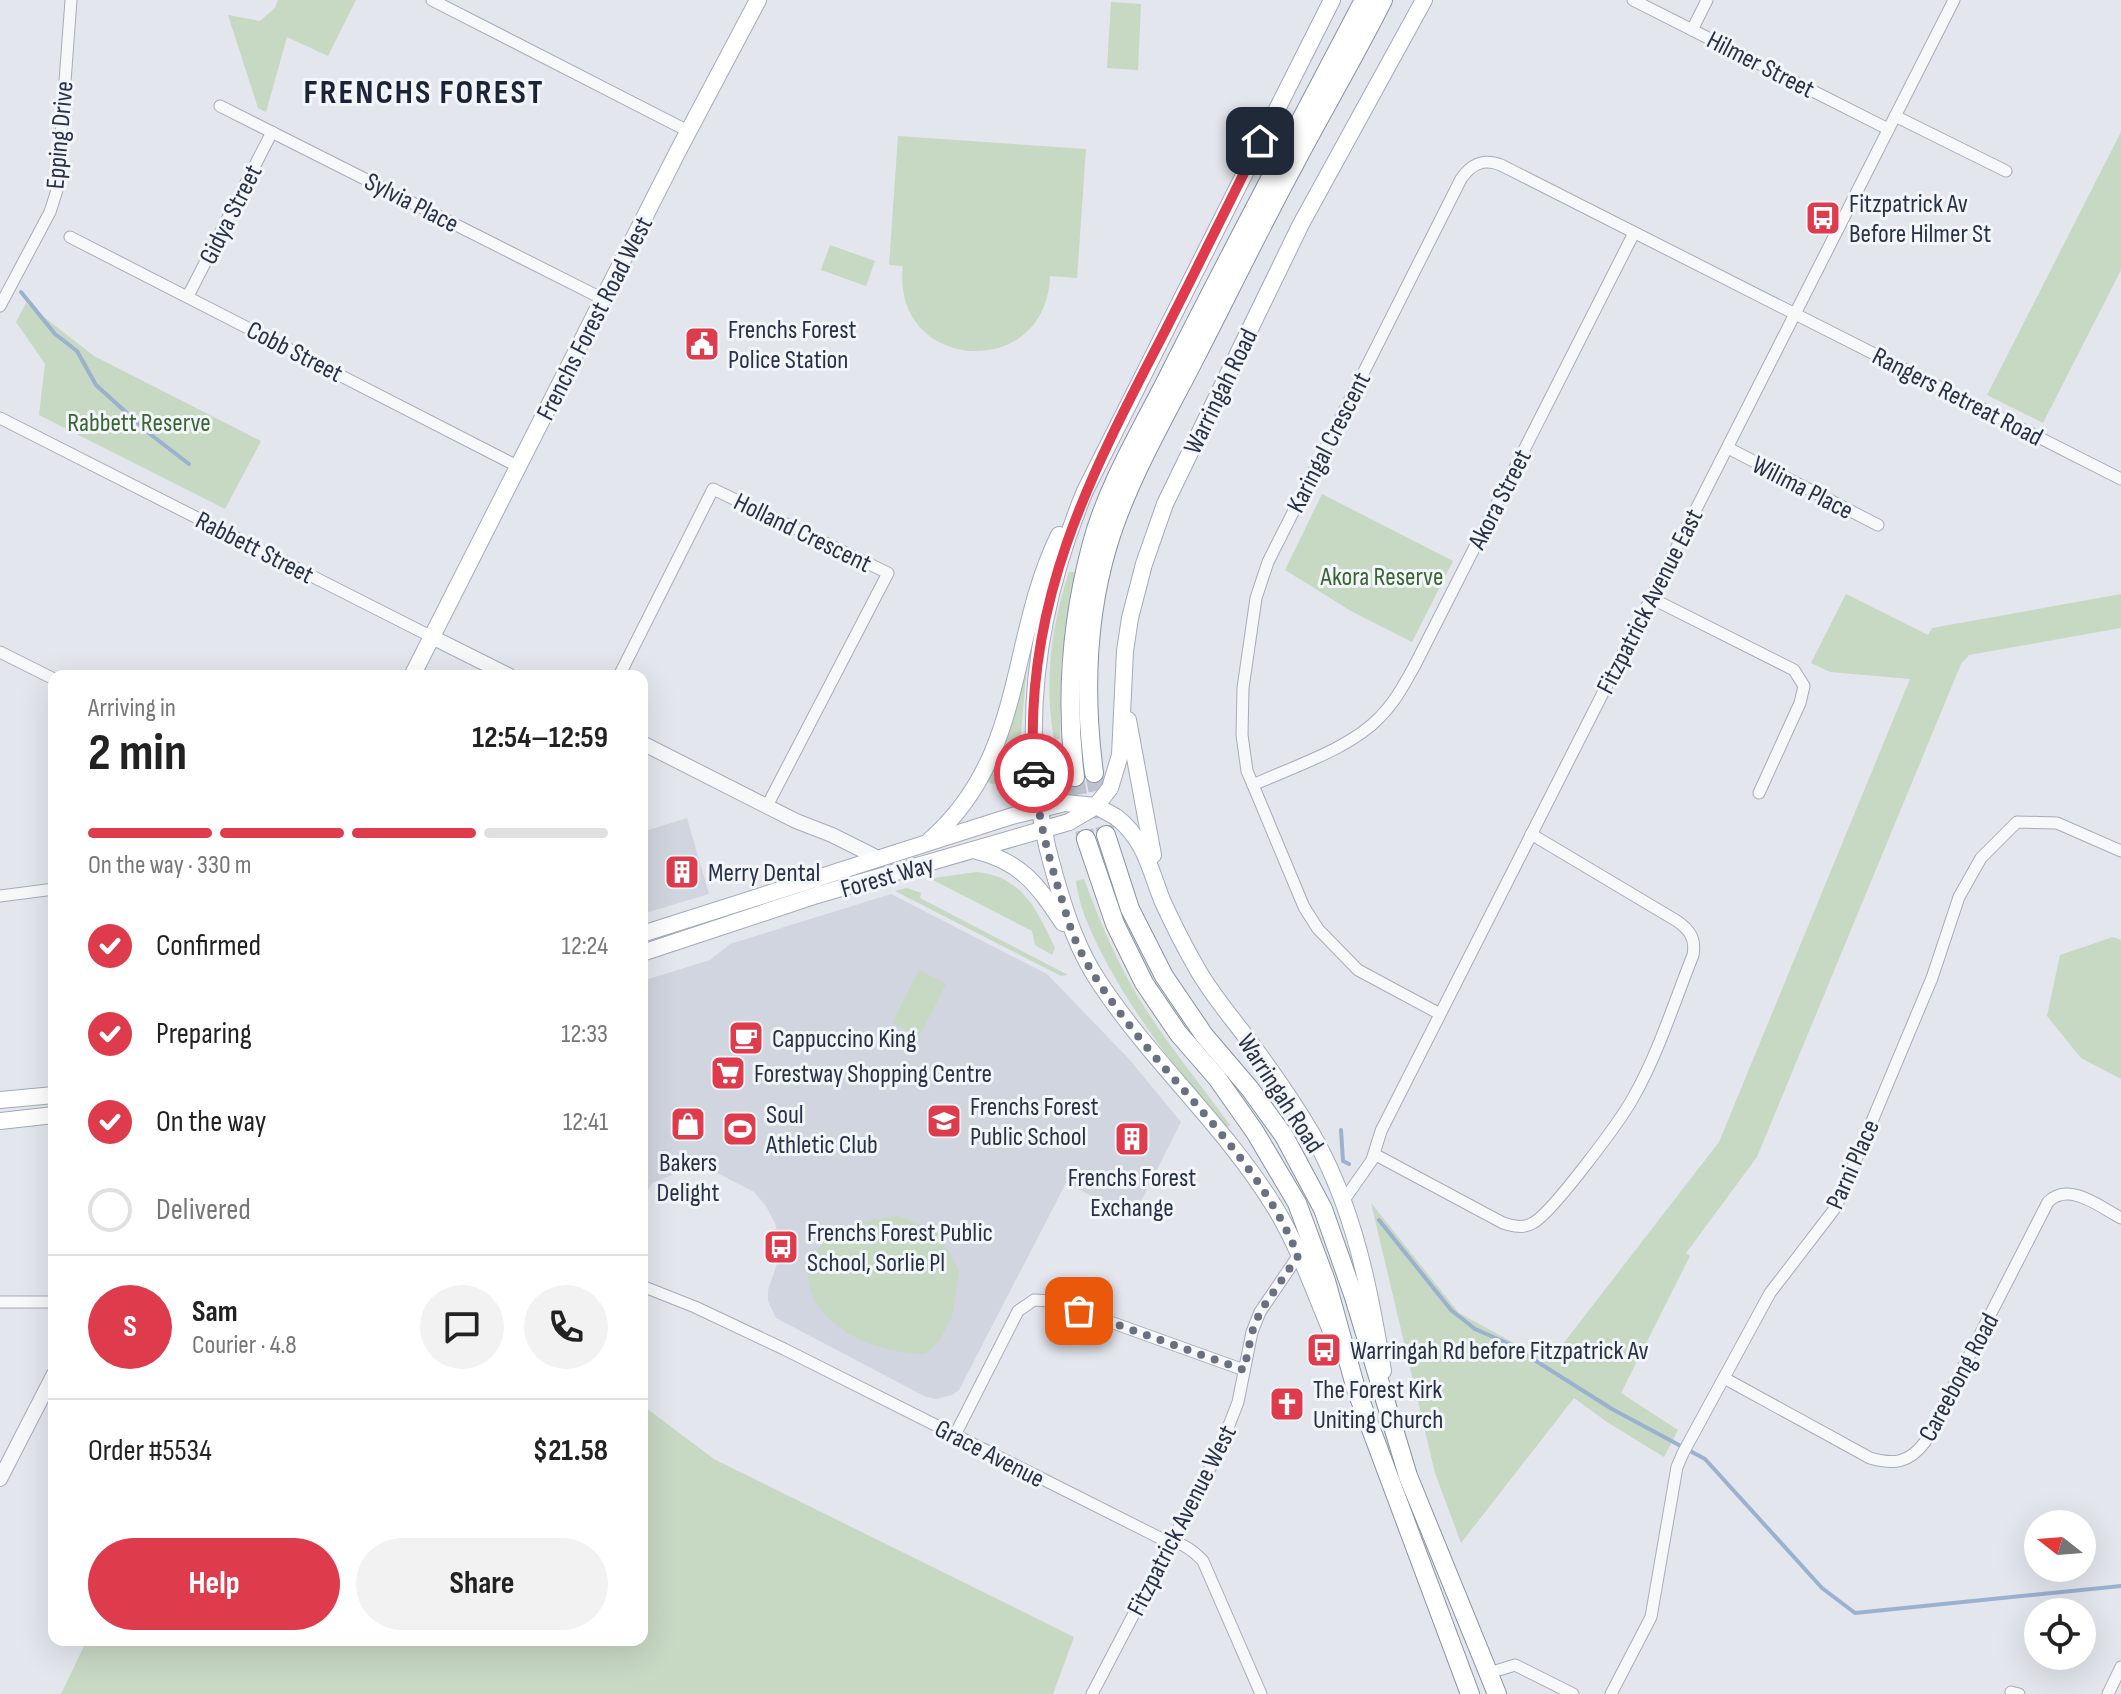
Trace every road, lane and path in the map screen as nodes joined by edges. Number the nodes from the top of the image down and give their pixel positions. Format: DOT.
graph roads {
  1 [pos="71,0"];
  2 [pos="432,0"];
  3 [pos="758,0"];
  4 [pos="1332,0"];
  5 [pos="1364,0"];
  6 [pos="1383,0"];
  7 [pos="1390,0"];
  8 [pos="1424,0"];
  9 [pos="1633,0"];
  10 [pos="1707,0"];
  11 [pos="1954,0"];
  12 [pos="1692,30"];
  13 [pos="1365,37"];
  14 [pos="220,106"];
  15 [pos="1895,116"];
  16 [pos="1888,129"];
  17 [pos="688,131"];
  18 [pos="272,132"];
  19 [pos="2006,171"];
  20 [pos="1634,233"];
  21 [pos="70,237"];
  22 [pos="188,296"];
  23 [pos="603,299"];
  24 [pos="0,306"];
  25 [pos="1794,313"];
  26 [pos="0,418"];
  27 [pos="1728,448"];
  28 [pos="1098,462"];
  29 [pos="519,467"];
  30 [pos="2121,479"];
  31 [pos="1878,525"];
  32 [pos="1651,598"];
  33 [pos="432,637"];
  34 [pos="0,652"];
  35 [pos="415,670"];
  36 [pos="498,670"];
  37 [pos="622,670"];
  38 [pos="48,676"];
  39 [pos="1123,691"];
  40 [pos="648,746"];
  41 [pos="1094,773"];
  42 [pos="1075,777"];
  43 [pos="1253,785"];
  44 [pos="1759,793"];
  45 [pos="767,806"];
  46 [pos="1096,806"];
  47 [pos="1038,809"];
  48 [pos="1042,830"];
  49 [pos="1531,834"];
  50 [pos="1106,835"];
  51 [pos="1086,839"];
  52 [pos="926,844"];
  53 [pos="975,850"];
  54 [pos="2121,851"];
  55 [pos="880,859"];
  56 [pos="48,890"];
  57 [pos="1159,890"];
  58 [pos="0,896"];
  59 [pos="648,932"];
  60 [pos="1075,941"];
  61 [pos="648,951"];
  62 [pos="1440,1014"];
  63 [pos="48,1096"];
  64 [pos="0,1100"];
  65 [pos="48,1116"];
  66 [pos="0,1121"];
  67 [pos="1373,1157"];
  68 [pos="1344,1200"];
  69 [pos="2121,1218"];
  70 [pos="1298,1256"];
  71 [pos="648,1289"];
  72 [pos="0,1302"];
  73 [pos="48,1302"];
  74 [pos="1244,1370"];
  75 [pos="1724,1378"];
  76 [pos="48,1386"];
  77 [pos="1356,1389"];
  78 [pos="1391,1416"];
  79 [pos="955,1435"];
  80 [pos="0,1479"];
  81 [pos="1172,1540"];
  82 [pos="2121,1667"];
  83 [pos="1489,1673"];
  84 [pos="1468,1689"];
  85 [pos="1092,1694"];
  86 [pos="1261,1694"];
  87 [pos="1497,1694"];
  88 [pos="1573,1694"];
  89 [pos="1611,1694"];
  90 [pos="2108,1694"];
  1 -- 24 [label="street, Epping Drive"];
  2 -- 17 [label="street"];
  3 -- 17 [label="main road, Frenchs Forest Road West"];
  4 -- 28 [label="main road, Warringah Road"];
  5 -- 42 [label="highway, Warringah Road"];
  6 -- 13 [label="highway, Warringah Road"];
  7 -- 13 [label="highway"];
  8 -- 39 [label="main road, Warringah Road"];
  9 -- 12 [label="street, Hilmer Street"];
  10 -- 12 [label="street"];
  11 -- 15 [label="street, Fitzpatrick Avenue East"];
  12 -- 16 [label="street, Hilmer Street"];
  13 -- 41 [label="highway, Warringah Road"];
  14 -- 18 [label="street, Sylvia Place"];
  15 -- 16 [label="street, Fitzpatrick Avenue East"];
  15 -- 19 [label="street"];
  16 -- 25 [label="street, Fitzpatrick Avenue East"];
  17 -- 23 [label="main road, Frenchs Forest Road West"];
  18 -- 22 [label="street, Gidya Street"];
  18 -- 23 [label="street, Sylvia Place"];
  20 -- 25 [label="street, Karingal Crescent"];
  20 -- 43 [label="street, Akora Street"];
  20 -- 43 [label="street, Karingal Crescent"];
  21 -- 22 [label="street, Cobb Street"];
  22 -- 29 [label="street, Cobb Street"];
  23 -- 29 [label="main road, Frenchs Forest Road West"];
  25 -- 27 [label="street, Fitzpatrick Avenue East"];
  25 -- 30 [label="street, Rangers Retreat Road"];
  26 -- 33 [label="street, Rabbett Street"];
  27 -- 31 [label="street, Wilima Place"];
  27 -- 32 [label="street, Fitzpatrick Avenue East"];
  28 -- 47 [label="main road, Warringah Road"];
  28 -- 52 [label="main road"];
  29 -- 33 [label="main road, Frenchs Forest Road West"];
  32 -- 44 [label="street"];
  32 -- 49 [label="street, Fitzpatrick Avenue East"];
  33 -- 35 [label="main road, Frenchs Forest Road West"];
  33 -- 36 [label="street, Rabbett Street"];
  34 -- 38 [label="street"];
  37 -- 45 [label="street, Holland Crescent"];
  39 -- 46 [label="main road, Warringah Road, bridge"];
  39 -- 57 [label="main road"];
  40 -- 45 [label="street"];
  43 -- 62 [label="street, Karingal Crescent"];
  45 -- 55 [label="street"];
  46 -- 47 [label="main road, Warringah Road, bridge"];
  46 -- 48 [label="main road, Warringah Road, bridge"];
  46 -- 57 [label="main road, Warringah Road, bridge"];
  47 -- 48 [label="main road, Warringah Road"];
  47 -- 52 [label="main road, Forest Way"];
  48 -- 53 [label="main road, Forest Way"];
  48 -- 60 [label="main road, Warringah Road"];
  49 -- 62 [label="street, Fitzpatrick Avenue East"];
  49 -- 67 [label="street"];
  50 -- 78 [label="highway, Warringah Road"];
  51 -- 77 [label="highway, Warringah Road"];
  52 -- 55 [label="main road, Forest Way"];
  53 -- 60 [label="main road"];
  53 -- 61 [label="main road, Forest Way"];
  54 -- 75 [label="street, Parni Place"];
  55 -- 59 [label="main road, Forest Way"];
  56 -- 58 [label="street"];
  57 -- 68 [label="main road, Warringah Road"];
  60 -- 70 [label="main road, Warringah Road"];
  62 -- 67 [label="street, Fitzpatrick Avenue East"];
  63 -- 64 [label="main road"];
  65 -- 66 [label="main road"];
  67 -- 68 [label="street, Fitzpatrick Avenue East"];
  68 -- 78 [label="main road, Warringah Road"];
  69 -- 75 [label="street, Careebong Road"];
  70 -- 74 [label="street, Fitzpatrick Avenue West"];
  70 -- 77 [label="main road, Warringah Road"];
  71 -- 79 [label="street, Grace Avenue"];
  72 -- 73 [label="street"];
  74 -- 79 [label="street"];
  74 -- 81 [label="street, Fitzpatrick Avenue West"];
  75 -- 89 [label="street, Parni Place"];
  76 -- 80 [label="street"];
  77 -- 84 [label="highway, Warringah Road"];
  78 -- 83 [label="highway, Warringah Road"];
  79 -- 81 [label="street, Grace Avenue"];
  81 -- 85 [label="street, Fitzpatrick Avenue West"];
  81 -- 86 [label="street, Grace Avenue"];
  82 -- 90 [label="street"];
  83 -- 84 [label="highway"];
  83 -- 87 [label="highway, Warringah Road"];
  83 -- 88 [label="street"];
}
